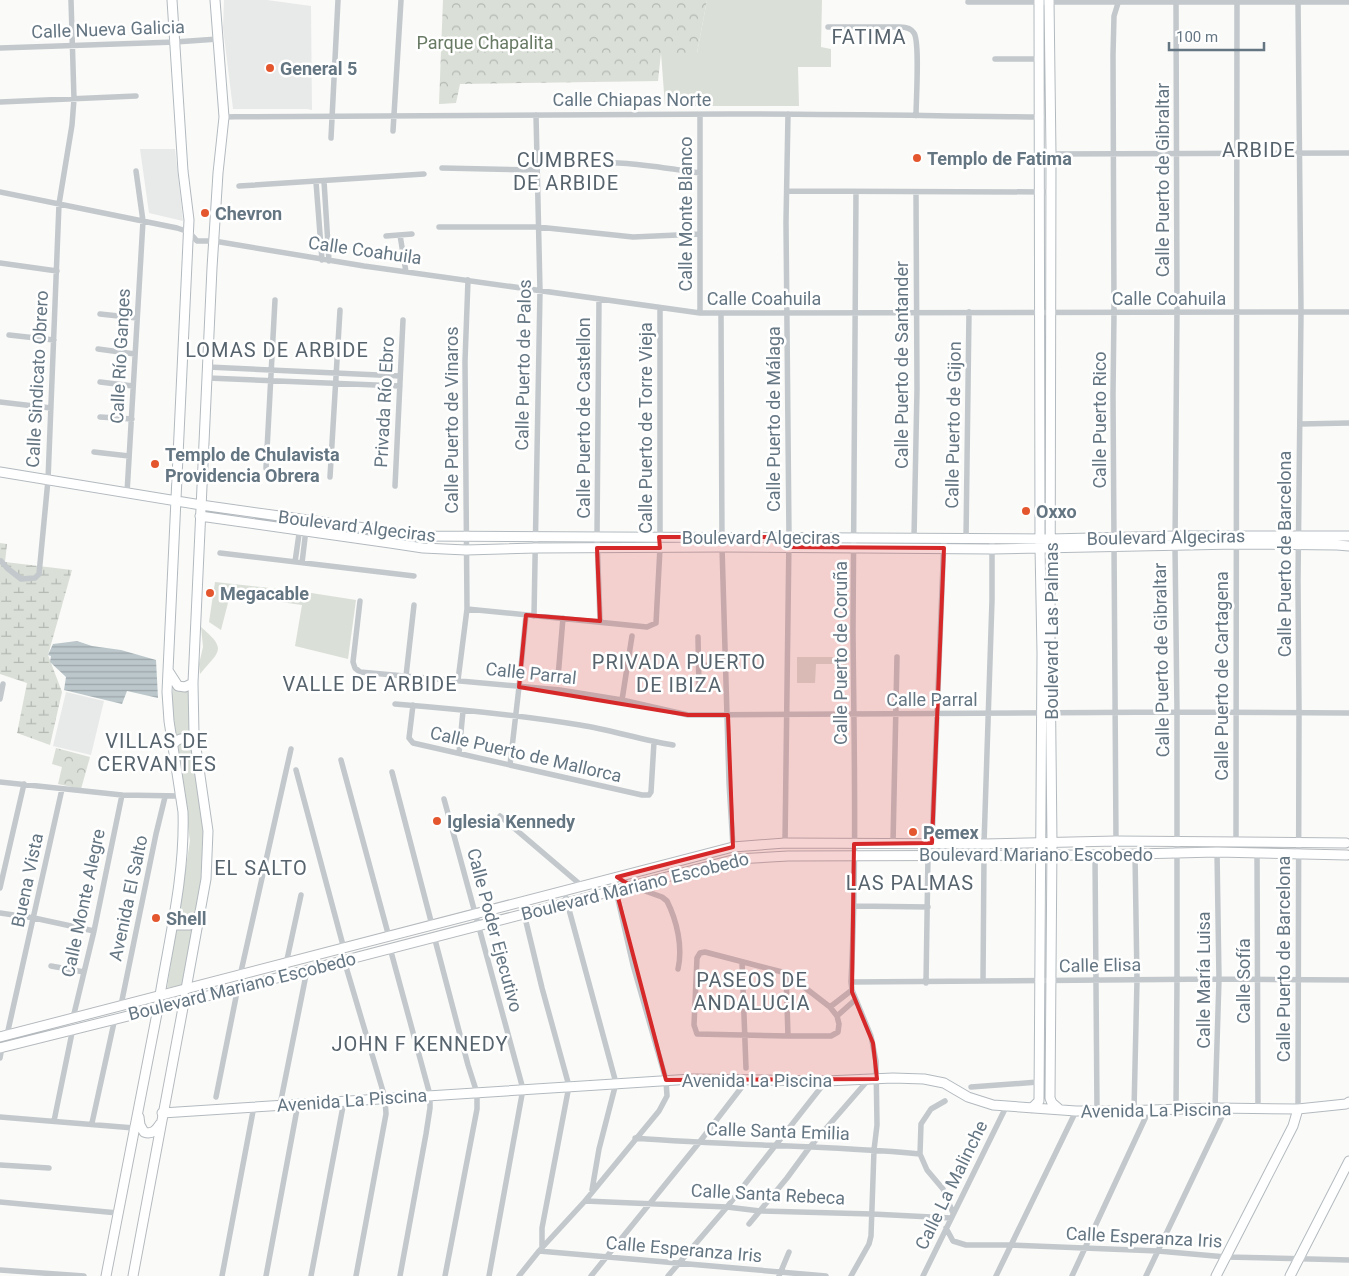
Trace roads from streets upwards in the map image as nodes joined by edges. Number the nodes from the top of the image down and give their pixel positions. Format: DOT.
graph roads {
  1 [pos="71,0"];
  2 [pos="172,0"];
  3 [pos="215,0"];
  4 [pos="338,0"];
  5 [pos="402,0"];
  6 [pos="1039,1"];
  7 [pos="1049,1"];
  8 [pos="1118,1"];
  9 [pos="1176,1"];
  10 [pos="1237,1"];
  11 [pos="1298,1"];
  12 [pos="968,2"];
  13 [pos="1349,2"];
  14 [pos="828,28"];
  15 [pos="218,39"];
  16 [pos="175,42"];
  17 [pos="73,45"];
  18 [pos="0,48"];
  19 [pos="995,59"];
  20 [pos="1039,59"];
  21 [pos="136,96"];
  22 [pos="74,99"];
  23 [pos="0,102"];
  24 [pos="393,114"];
  25 [pos="700,114"];
  26 [pos="788,114"];
  27 [pos="536,115"];
  28 [pos="332,116"];
  29 [pos="916,116"];
  30 [pos="1041,117"];
  31 [pos="224,118"];
  32 [pos="393,131"];
  33 [pos="331,138"];
  34 [pos="1051,153"];
  35 [pos="1114,153"];
  36 [pos="1177,153"];
  37 [pos="1298,153"];
  38 [pos="1349,153"];
  39 [pos="1041,154"];
  40 [pos="1237,154"];
  41 [pos="572,164"];
  42 [pos="442,168"];
  43 [pos="538,170"];
  44 [pos="136,172"];
  45 [pos="700,173"];
  46 [pos="424,174"];
  47 [pos="324,181"];
  48 [pos="316,182"];
  49 [pos="239,186"];
  50 [pos="787,191"];
  51 [pos="0,192"];
  52 [pos="856,192"];
  53 [pos="916,192"];
  54 [pos="1045,192"];
  55 [pos="59,204"];
  56 [pos="143,221"];
  57 [pos="439,227"];
  58 [pos="538,227"];
  59 [pos="189,232"];
  60 [pos="412,234"];
  61 [pos="700,234"];
  62 [pos="400,235"];
  63 [pos="386,236"];
  64 [pos="214,241"];
  65 [pos="326,260"];
  66 [pos="0,263"];
  67 [pos="57,271"];
  68 [pos="406,272"];
  69 [pos="468,280"];
  70 [pos="540,291"];
  71 [pos="599,299"];
  72 [pos="275,300"];
  73 [pos="660,308"];
  74 [pos="340,310"];
  75 [pos="969,312"];
  76 [pos="1238,312"];
  77 [pos="1301,312"];
  78 [pos="1349,312"];
  79 [pos="700,313"];
  80 [pos="722,313"];
  81 [pos="787,313"];
  82 [pos="854,313"];
  83 [pos="1045,313"];
  84 [pos="1114,313"];
  85 [pos="1177,313"];
  86 [pos="100,314"];
  87 [pos="917,314"];
  88 [pos="137,318"];
  89 [pos="403,320"];
  90 [pos="9,335"];
  91 [pos="54,340"];
  92 [pos="98,349"];
  93 [pos="135,354"];
  94 [pos="208,367"];
  95 [pos="272,370"];
  96 [pos="336,373"];
  97 [pos="400,376"];
  98 [pos="208,378"];
  99 [pos="271,381"];
  100 [pos="100,382"];
  101 [pos="336,384"];
  102 [pos="134,386"];
  103 [pos="400,386"];
  104 [pos="0,402"];
  105 [pos="51,408"];
  106 [pos="100,418"];
  107 [pos="132,420"];
  108 [pos="1349,423"];
  109 [pos="1300,424"];
  110 [pos="94,452"];
  111 [pos="129,456"];
  112 [pos="266,468"];
  113 [pos="0,472"];
  114 [pos="330,477"];
  115 [pos="48,480"];
  116 [pos="395,486"];
  117 [pos="127,493"];
  118 [pos="176,501"];
  119 [pos="201,505"];
  120 [pos="200,516"];
  121 [pos="304,520"];
  122 [pos="304,531"];
  123 [pos="536,536"];
  124 [pos="1349,536"];
  125 [pos="597,537"];
  126 [pos="789,537"];
  127 [pos="854,537"];
  128 [pos="466,538"];
  129 [pos="659,538"];
  130 [pos="914,538"];
  131 [pos="944,538"];
  132 [pos="966,539"];
  133 [pos="992,539"];
  134 [pos="1236,540"];
  135 [pos="1298,540"];
  136 [pos="1175,541"];
  137 [pos="722,542"];
  138 [pos="1114,542"];
  139 [pos="1040,543"];
  140 [pos="1050,543"];
  141 [pos="1349,546"];
  142 [pos="854,547"];
  143 [pos="536,548"];
  144 [pos="597,548"];
  145 [pos="660,548"];
  146 [pos="789,548"];
  147 [pos="944,548"];
  148 [pos="992,549"];
  149 [pos="466,550"];
  150 [pos="220,553"];
  151 [pos="1,561"];
  152 [pos="295,562"];
  153 [pos="302,563"];
  154 [pos="414,576"];
  155 [pos="360,601"];
  156 [pos="414,605"];
  157 [pos="468,609"];
  158 [pos="526,615"];
  159 [pos="534,616"];
  160 [pos="563,618"];
  161 [pos="600,621"];
  162 [pos="632,636"];
  163 [pos="698,637"];
  164 [pos="897,657"];
  165 [pos="698,665"];
  166 [pos="726,666"];
  167 [pos="168,671"];
  168 [pos="406,676"];
  169 [pos="558,677"];
  170 [pos="458,680"];
  171 [pos="194,683"];
  172 [pos="3,684"];
  173 [pos="520,687"];
  174 [pos="699,688"];
  175 [pos="0,699"];
  176 [pos="622,700"];
  177 [pos="395,704"];
  178 [pos="413,705"];
  179 [pos="463,711"];
  180 [pos="1177,712"];
  181 [pos="1116,713"];
  182 [pos="1237,713"];
  183 [pos="1299,713"];
  184 [pos="1349,713"];
  185 [pos="787,714"];
  186 [pos="855,714"];
  187 [pos="897,714"];
  188 [pos="938,714"];
  189 [pos="989,714"];
  190 [pos="1047,714"];
  191 [pos="728,715"];
  192 [pos="516,716"];
  193 [pos="654,742"];
  194 [pos="195,745"];
  195 [pos="673,745"];
  196 [pos="172,746"];
  197 [pos="291,748"];
  198 [pos="459,753"];
  199 [pos="341,760"];
  200 [pos="510,765"];
  201 [pos="296,770"];
  202 [pos="392,772"];
  203 [pos="0,782"];
  204 [pos="24,784"];
  205 [pos="62,789"];
  206 [pos="122,795"];
  207 [pos="181,796"];
  208 [pos="165,797"];
  209 [pos="444,799"];
  210 [pos="500,816"];
  211 [pos="1348,840"];
  212 [pos="1116,841"];
  213 [pos="1177,842"];
  214 [pos="1236,842"];
  215 [pos="1299,842"];
  216 [pos="785,843"];
  217 [pos="893,843"];
  218 [pos="932,843"];
  219 [pos="1041,843"];
  220 [pos="1052,843"];
  221 [pos="854,844"];
  222 [pos="984,844"];
  223 [pos="733,848"];
  224 [pos="1217,852"];
  225 [pos="1257,852"];
  226 [pos="1177,853"];
  227 [pos="1299,853"];
  228 [pos="984,854"];
  229 [pos="1095,854"];
  230 [pos="1135,854"];
  231 [pos="928,855"];
  232 [pos="1041,855"];
  233 [pos="1052,855"];
  234 [pos="854,856"];
  235 [pos="1348,857"];
  236 [pos="615,878"];
  237 [pos="582,886"];
  238 [pos="630,886"];
  239 [pos="0,888"];
  240 [pos="564,890"];
  241 [pos="616,890"];
  242 [pos="301,895"];
  243 [pos="521,901"];
  244 [pos="567,902"];
  245 [pos="855,906"];
  246 [pos="928,907"];
  247 [pos="201,911"];
  248 [pos="0,913"];
  249 [pos="524,913"];
  250 [pos="475,914"];
  251 [pos="34,918"];
  252 [pos="172,925"];
  253 [pos="432,925"];
  254 [pos="478,925"];
  255 [pos="94,931"];
  256 [pos="434,936"];
  257 [pos="388,937"];
  258 [pos="390,948"];
  259 [pos="344,949"];
  260 [pos="344,960"];
  261 [pos="742,962"];
  262 [pos="286,964"];
  263 [pos="51,966"];
  264 [pos="678,969"];
  265 [pos="307,970"];
  266 [pos="84,972"];
  267 [pos="786,972"];
  268 [pos="240,976"];
  269 [pos="1177,979"];
  270 [pos="1219,979"];
  271 [pos="1299,979"];
  272 [pos="1097,980"];
  273 [pos="1137,980"];
  274 [pos="1258,980"];
  275 [pos="1349,980"];
  276 [pos="983,981"];
  277 [pos="1040,981"];
  278 [pos="1050,981"];
  279 [pos="851,982"];
  280 [pos="926,983"];
  281 [pos="238,987"];
  282 [pos="186,990"];
  283 [pos="852,990"];
  284 [pos="160,995"];
  285 [pos="855,1000"];
  286 [pos="184,1002"];
  287 [pos="121,1006"];
  288 [pos="830,1007"];
  289 [pos="158,1008"];
  290 [pos="837,1016"];
  291 [pos="73,1018"];
  292 [pos="115,1018"];
  293 [pos="73,1028"];
  294 [pos="4,1036"];
  295 [pos="744,1036"];
  296 [pos="788,1036"];
  297 [pos="1,1047"];
  298 [pos="0,1058"];
  299 [pos="746,1068"];
  300 [pos="748,1079"];
  301 [pos="873,1079"];
  302 [pos="666,1080"];
  303 [pos="826,1081"];
  304 [pos="1038,1082"];
  305 [pos="616,1083"];
  306 [pos="569,1086"];
  307 [pos="971,1087"];
  308 [pos="523,1090"];
  309 [pos="478,1093"];
  310 [pos="430,1095"];
  311 [pos="216,1097"];
  312 [pos="385,1098"];
  313 [pos="344,1101"];
  314 [pos="945,1101"];
  315 [pos="1051,1101"];
  316 [pos="1348,1103"];
  317 [pos="298,1104"];
  318 [pos="280,1105"];
  319 [pos="1036,1105"];
  320 [pos="139,1106"];
  321 [pos="254,1106"];
  322 [pos="1006,1107"];
  323 [pos="1216,1108"];
  324 [pos="1226,1108"];
  325 [pos="1059,1109"];
  326 [pos="1176,1109"];
  327 [pos="1258,1109"];
  328 [pos="1298,1109"];
  329 [pos="1134,1110"];
  330 [pos="1149,1110"];
  331 [pos="1076,1111"];
  332 [pos="1097,1111"];
  333 [pos="162,1113"];
  334 [pos="0,1117"];
  335 [pos="54,1121"];
  336 [pos="92,1123"];
  337 [pos="160,1124"];
  338 [pos="134,1128"];
  339 [pos="635,1138"];
  340 [pos="698,1144"];
  341 [pos="775,1146"];
  342 [pos="809,1148"];
  343 [pos="874,1150"];
  344 [pos="920,1154"];
  345 [pos="1349,1161"];
  346 [pos="0,1165"];
  347 [pos="49,1168"];
  348 [pos="592,1192"];
  349 [pos="584,1201"];
  350 [pos="0,1202"];
  351 [pos="650,1203"];
  352 [pos="727,1206"];
  353 [pos="760,1211"];
  354 [pos="118,1212"];
  355 [pos="872,1214"];
  356 [pos="952,1216"];
  357 [pos="749,1224"];
  358 [pos="946,1228"];
  359 [pos="1012,1245"];
  360 [pos="1085,1248"];
  361 [pos="540,1250"];
  362 [pos="1158,1251"];
  363 [pos="789,1252"];
  364 [pos="1226,1257"];
  365 [pos="606,1258"];
  366 [pos="1299,1259"];
  367 [pos="1349,1260"];
  368 [pos="679,1264"];
  369 [pos="0,1270"];
  370 [pos="780,1274"];
  371 [pos="84,1276"];
  372 [pos="106,1276"];
  373 [pos="133,1276"];
  374 [pos="222,1276"];
  375 [pos="266,1276"];
  376 [pos="312,1276"];
  377 [pos="356,1276"];
  378 [pos="400,1276"];
  379 [pos="445,1276"];
  380 [pos="489,1276"];
  381 [pos="519,1276"];
  382 [pos="591,1276"];
  383 [pos="668,1276"];
  384 [pos="826,1276"];
  385 [pos="851,1276"];
  386 [pos="923,1276"];
  387 [pos="996,1276"];
  388 [pos="1072,1276"];
  389 [pos="1146,1276"];
  390 [pos="1216,1276"];
  391 [pos="1290,1276"];
  1 -- 17 [label="street, Calle Sindicato Obrero"];
  2 -- 16 [label="street"];
  3 -- 15 [label="street"];
  4 -- 28 [label="street"];
  5 -- 24 [label="street"];
  6 -- 7 [label="street"];
  6 -- 12 [label="street"];
  6 -- 20 [label="street, Boulevard Las Palmas"];
  7 -- 8 [label="street"];
  7 -- 34 [label="street, Boulevard Las Palmas"];
  8 -- 9 [label="street"];
  8 -- 35 [label="street, Calle Puerto Rico"];
  9 -- 10 [label="street"];
  9 -- 36 [label="street, Calle Puerto de Gibraltar"];
  10 -- 11 [label="street"];
  10 -- 40 [label="street, Calle Puerto de Cartagena"];
  11 -- 13 [label="street"];
  11 -- 37 [label="street, Calle Puerto de Barcelona"];
  14 -- 29 [label="street"];
  15 -- 16 [label="street, Calle Nueva Galicia"];
  15 -- 31 [label="street"];
  16 -- 17 [label="street, Calle Nueva Galicia"];
  16 -- 59 [label="street"];
  17 -- 18 [label="street, Calle Nueva Galicia"];
  17 -- 22 [label="street, Calle Sindicato Obrero"];
  19 -- 20 [label="street"];
  20 -- 30 [label="street, Boulevard Las Palmas"];
  21 -- 22 [label="street"];
  22 -- 23 [label="street"];
  22 -- 55 [label="street, Calle Sindicato Obrero"];
  24 -- 27 [label="street, Calle Chiapas Norte"];
  24 -- 28 [label="street, Calle Chiapas Norte"];
  24 -- 32 [label="street"];
  25 -- 26 [label="street, Calle Chiapas Norte"];
  25 -- 27 [label="street, Calle Chiapas Norte"];
  25 -- 45 [label="street, Calle Monte Blanco"];
  26 -- 29 [label="street, Calle Chiapas Norte"];
  26 -- 50 [label="street, Calle Puerto de Málaga"];
  27 -- 43 [label="street, Calle Puerto de Palos"];
  28 -- 31 [label="street, Calle Chiapas Norte"];
  28 -- 33 [label="street"];
  29 -- 30 [label="street, Calle Chiapas Norte"];
  30 -- 39 [label="street, Boulevard Las Palmas"];
  31 -- 64 [label="street"];
  34 -- 35 [label="street"];
  34 -- 39 [label="street"];
  34 -- 54 [label="street, Boulevard Las Palmas"];
  35 -- 36 [label="street"];
  35 -- 84 [label="street, Calle Puerto Rico"];
  36 -- 40 [label="street"];
  36 -- 85 [label="street, Calle Puerto de Gibraltar"];
  37 -- 38 [label="street"];
  37 -- 40 [label="street"];
  37 -- 77 [label="street, Calle Puerto de Barcelona"];
  39 -- 54 [label="street, Boulevard Las Palmas"];
  40 -- 76 [label="street, Calle Puerto de Cartagena"];
  41 -- 45 [label="street"];
  42 -- 43 [label="street"];
  43 -- 58 [label="street, Calle Puerto de Palos"];
  44 -- 56 [label="street, Calle Río Ganges"];
  45 -- 61 [label="street, Calle Monte Blanco"];
  46 -- 47 [label="street"];
  47 -- 48 [label="street"];
  47 -- 65 [label="street"];
  48 -- 49 [label="street"];
  48 -- 65 [label="street"];
  50 -- 52 [label="street"];
  50 -- 81 [label="street, Calle Puerto de Málaga"];
  51 -- 55 [label="street, Calle Coahuila"];
  52 -- 53 [label="street"];
  52 -- 82 [label="street, Calle Puerto de Coruña"];
  53 -- 54 [label="street"];
  53 -- 87 [label="street, Calle Puerto de Santander"];
  54 -- 83 [label="street, Boulevard Las Palmas"];
  55 -- 56 [label="street, Calle Coahuila"];
  55 -- 67 [label="street, Calle Sindicato Obrero"];
  56 -- 59 [label="street, Calle Coahuila"];
  56 -- 88 [label="street, Calle Río Ganges"];
  57 -- 58 [label="street"];
  58 -- 61 [label="street"];
  58 -- 70 [label="street, Calle Puerto de Palos"];
  59 -- 64 [label="street, Calle Coahuila"];
  59 -- 118 [label="street"];
  60 -- 62 [label="street"];
  61 -- 79 [label="street, Calle Monte Blanco"];
  62 -- 63 [label="street"];
  62 -- 68 [label="street"];
  64 -- 65 [label="street, Calle Coahuila"];
  64 -- 94 [label="street"];
  65 -- 68 [label="street, Calle Coahuila"];
  66 -- 67 [label="street"];
  67 -- 91 [label="street, Calle Sindicato Obrero"];
  68 -- 69 [label="street, Calle Coahuila"];
  69 -- 70 [label="street, Calle Coahuila"];
  69 -- 128 [label="street, Calle Puerto de Vinaros"];
  70 -- 71 [label="street, Calle Coahuila"];
  70 -- 123 [label="street, Calle Puerto de Palos"];
  71 -- 73 [label="street, Calle Coahuila"];
  71 -- 125 [label="street, Calle Puerto de Castellon"];
  72 -- 95 [label="street"];
  73 -- 79 [label="street, Calle Coahuila"];
  73 -- 129 [label="street, Calle Puerto de Torre Vieja"];
  74 -- 96 [label="street"];
  75 -- 83 [label="street, Calle Coahuila"];
  75 -- 87 [label="street, Calle Coahuila"];
  75 -- 132 [label="street, Calle Puerto de Gijon"];
  76 -- 77 [label="street, Calle Coahuila"];
  76 -- 85 [label="street, Calle Coahuila"];
  76 -- 134 [label="street, Calle Puerto de Cartagena"];
  77 -- 78 [label="street, Calle Coahuila"];
  77 -- 109 [label="street, Calle Puerto de Barcelona"];
  79 -- 80 [label="street, Calle Coahuila"];
  80 -- 81 [label="street, Calle Coahuila"];
  80 -- 137 [label="street"];
  81 -- 82 [label="street, Calle Coahuila"];
  81 -- 126 [label="street, Calle Puerto de Málaga"];
  82 -- 87 [label="street, Calle Coahuila"];
  82 -- 127 [label="street, Calle Puerto de Coruña"];
  83 -- 84 [label="street, Calle Coahuila"];
  83 -- 139 [label="street, Boulevard Las Palmas"];
  83 -- 140 [label="street, Boulevard Las Palmas"];
  84 -- 85 [label="street, Calle Coahuila"];
  84 -- 138 [label="street, Calle Puerto Rico"];
  85 -- 136 [label="street, Calle Puerto de Gibraltar"];
  86 -- 88 [label="street"];
  87 -- 130 [label="street, Calle Puerto de Santander"];
  88 -- 93 [label="street, Calle Río Ganges"];
  89 -- 97 [label="street, Privada Río Ebro"];
  90 -- 91 [label="street"];
  91 -- 105 [label="street, Calle Sindicato Obrero"];
  92 -- 93 [label="street"];
  93 -- 102 [label="street, Calle Río Ganges"];
  94 -- 95 [label="street"];
  94 -- 98 [label="street"];
  95 -- 96 [label="street"];
  95 -- 99 [label="street"];
  96 -- 97 [label="street"];
  96 -- 101 [label="street"];
  97 -- 103 [label="street, Privada Río Ebro"];
  98 -- 99 [label="street"];
  98 -- 119 [label="street"];
  99 -- 101 [label="street"];
  99 -- 112 [label="street"];
  100 -- 102 [label="street"];
  101 -- 103 [label="street"];
  101 -- 114 [label="street"];
  102 -- 107 [label="street, Calle Río Ganges"];
  103 -- 116 [label="street, Privada Río Ebro"];
  104 -- 105 [label="street"];
  105 -- 115 [label="street, Calle Sindicato Obrero"];
  106 -- 107 [label="street"];
  107 -- 111 [label="street, Calle Río Ganges"];
  108 -- 109 [label="street"];
  109 -- 135 [label="street, Calle Puerto de Barcelona"];
  110 -- 111 [label="street"];
  111 -- 117 [label="street, Calle Río Ganges"];
  113 -- 115 [label="street, Boulevard Algeciras"];
  115 -- 117 [label="street, Boulevard Algeciras"];
  115 -- 151 [label="street, Calle Sindicato Obrero"];
  117 -- 118 [label="street, Boulevard Algeciras"];
  118 -- 119 [label="street, Boulevard Algeciras"];
  118 -- 167 [label="street"];
  119 -- 120 [label="street"];
  119 -- 121 [label="street, Boulevard Algeciras"];
  120 -- 122 [label="street, Boulevard Algeciras"];
  120 -- 171 [label="street"];
  121 -- 122 [label="street"];
  121 -- 128 [label="street, Boulevard Algeciras"];
  122 -- 149 [label="street, Boulevard Algeciras"];
  122 -- 152 [label="street"];
  122 -- 153 [label="street"];
  123 -- 125 [label="street, Boulevard Algeciras"];
  123 -- 128 [label="street, Boulevard Algeciras"];
  123 -- 143 [label="street, Calle Puerto de Palos"];
  124 -- 135 [label="street, Boulevard Algeciras"];
  125 -- 129 [label="street, Boulevard Algeciras"];
  125 -- 144 [label="street, Calle Puerto de Castellon"];
  126 -- 127 [label="street, Boulevard Algeciras"];
  126 -- 137 [label="street, Boulevard Algeciras"];
  126 -- 146 [label="street, Calle Puerto de Málaga"];
  127 -- 130 [label="street, Boulevard Algeciras"];
  127 -- 142 [label="street, Calle Puerto de Coruña"];
  128 -- 149 [label="street, Calle Puerto de Vinaros"];
  129 -- 137 [label="street, Boulevard Algeciras"];
  129 -- 145 [label="street, Calle Puerto de Torre Vieja"];
  130 -- 131 [label="street, Boulevard Algeciras"];
  131 -- 132 [label="street, Boulevard Algeciras"];
  131 -- 147 [label="street"];
  132 -- 133 [label="street, Boulevard Algeciras"];
  133 -- 139 [label="street, Boulevard Algeciras"];
  133 -- 148 [label="street"];
  134 -- 135 [label="street, Boulevard Algeciras"];
  134 -- 136 [label="street, Boulevard Algeciras"];
  134 -- 182 [label="street, Calle Puerto de Cartagena"];
  135 -- 141 [label="street, Boulevard Algeciras"];
  135 -- 183 [label="street, Calle Puerto de Barcelona"];
  136 -- 138 [label="street, Boulevard Algeciras"];
  136 -- 180 [label="street, Calle Puerto de Gibraltar"];
  137 -- 145 [label="street, Boulevard Algeciras"];
  137 -- 146 [label="street, Boulevard Algeciras"];
  137 -- 166 [label="street"];
  138 -- 140 [label="street, Boulevard Algeciras"];
  138 -- 181 [label="street, Calle Puerto Rico"];
  139 -- 140 [label="street, Boulevard Algeciras"];
  139 -- 148 [label="street, Boulevard Algeciras"];
  139 -- 190 [label="street, Boulevard Las Palmas"];
  140 -- 190 [label="street, Boulevard Las Palmas"];
  142 -- 146 [label="street, Boulevard Algeciras"];
  142 -- 147 [label="street, Boulevard Algeciras"];
  142 -- 186 [label="street, Calle Puerto de Coruña"];
  143 -- 144 [label="street, Boulevard Algeciras"];
  143 -- 149 [label="street, Boulevard Algeciras"];
  143 -- 159 [label="street, Calle Puerto de Palos"];
  144 -- 145 [label="street, Boulevard Algeciras"];
  144 -- 161 [label="street, Calle Puerto de Castellon"];
  145 -- 161 [label="street, Calle Puerto de Torre Vieja"];
  146 -- 185 [label="street, Calle Puerto de Málaga"];
  147 -- 148 [label="street, Boulevard Algeciras"];
  147 -- 188 [label="street"];
  148 -- 189 [label="street"];
  149 -- 157 [label="street, Calle Puerto de Vinaros"];
  150 -- 152 [label="street"];
  152 -- 153 [label="street"];
  153 -- 154 [label="street"];
  155 -- 168 [label="street, Calle Parral"];
  156 -- 168 [label="street"];
  157 -- 158 [label="street"];
  157 -- 170 [label="street, Calle Puerto de Vinaros"];
  158 -- 159 [label="street"];
  158 -- 173 [label="street"];
  159 -- 160 [label="street"];
  160 -- 161 [label="street"];
  160 -- 169 [label="street"];
  162 -- 176 [label="street"];
  163 -- 165 [label="street"];
  164 -- 187 [label="street"];
  165 -- 166 [label="street"];
  165 -- 174 [label="street"];
  166 -- 191 [label="street"];
  167 -- 171 [label="street"];
  167 -- 196 [label="street"];
  168 -- 170 [label="street, Calle Parral"];
  170 -- 173 [label="street, Calle Parral"];
  171 -- 194 [label="street"];
  172 -- 175 [label="street"];
  173 -- 176 [label="street, Calle Parral"];
  173 -- 192 [label="street"];
  176 -- 191 [label="street, Calle Parral"];
  177 -- 178 [label="street"];
  178 -- 179 [label="street"];
  178 -- 198 [label="street, Calle Puerto de Mallorca"];
  179 -- 192 [label="street"];
  179 -- 198 [label="street"];
  180 -- 181 [label="street, Calle Parral"];
  180 -- 182 [label="street, Calle Parral"];
  180 -- 213 [label="street, Calle Puerto de Gibraltar"];
  181 -- 190 [label="street, Calle Parral"];
  181 -- 212 [label="street, Calle Puerto Rico"];
  182 -- 183 [label="street, Calle Parral"];
  182 -- 214 [label="street, Calle Puerto de Cartagena"];
  183 -- 184 [label="street, Calle Parral"];
  183 -- 215 [label="street, Calle Puerto de Barcelona"];
  185 -- 186 [label="street, Calle Parral"];
  185 -- 191 [label="street, Calle Parral"];
  185 -- 216 [label="street, Calle Puerto de Málaga"];
  186 -- 187 [label="street, Calle Parral"];
  186 -- 221 [label="street, Calle Puerto de Coruña"];
  187 -- 188 [label="street, Calle Parral"];
  187 -- 217 [label="street"];
  188 -- 189 [label="street, Calle Parral"];
  188 -- 218 [label="street"];
  189 -- 190 [label="street, Calle Parral"];
  189 -- 222 [label="street"];
  190 -- 219 [label="street, Boulevard Las Palmas"];
  190 -- 220 [label="street, Boulevard Las Palmas"];
  191 -- 223 [label="street"];
  192 -- 193 [label="street"];
  192 -- 200 [label="street"];
  193 -- 195 [label="street"];
  193 -- 200 [label="street, Calle Puerto de Mallorca"];
  194 -- 196 [label="street"];
  194 -- 247 [label="street"];
  196 -- 207 [label="street"];
  197 -- 268 [label="street"];
  198 -- 200 [label="street, Calle Puerto de Mallorca"];
  199 -- 257 [label="street"];
  201 -- 259 [label="street"];
  202 -- 253 [label="street"];
  203 -- 204 [label="street"];
  204 -- 205 [label="street"];
  204 -- 239 [label="street"];
  205 -- 206 [label="street"];
  205 -- 251 [label="street, Buena Vista"];
  206 -- 208 [label="street"];
  206 -- 255 [label="street, Calle Monte Alegre"];
  207 -- 208 [label="street"];
  207 -- 252 [label="street"];
  208 -- 287 [label="street, Avenida El Salto"];
  209 -- 250 [label="street, Calle Poder Ejecutivo"];
  210 -- 237 [label="street"];
  211 -- 215 [label="street, Boulevard Mariano Escobedo"];
  211 -- 235 [label="street"];
  212 -- 213 [label="street, Boulevard Mariano Escobedo"];
  212 -- 220 [label="street, Boulevard Mariano Escobedo"];
  213 -- 214 [label="street, Boulevard Mariano Escobedo"];
  213 -- 226 [label="street, Calle Puerto de Gibraltar"];
  214 -- 215 [label="street, Boulevard Mariano Escobedo"];
  215 -- 227 [label="street, Calle Puerto de Barcelona"];
  216 -- 221 [label="street, Boulevard Mariano Escobedo"];
  216 -- 223 [label="street, Boulevard Mariano Escobedo"];
  217 -- 218 [label="street, Boulevard Mariano Escobedo"];
  217 -- 221 [label="street, Boulevard Mariano Escobedo"];
  218 -- 222 [label="street, Boulevard Mariano Escobedo"];
  219 -- 220 [label="street, Boulevard Mariano Escobedo"];
  219 -- 222 [label="street, Boulevard Mariano Escobedo"];
  219 -- 232 [label="street, Boulevard Las Palmas"];
  220 -- 233 [label="street, Boulevard Las Palmas"];
  221 -- 234 [label="street, Calle Puerto de Coruña"];
  223 -- 236 [label="street, Boulevard Mariano Escobedo"];
  224 -- 225 [label="street, Boulevard Mariano Escobedo"];
  224 -- 226 [label="street, Boulevard Mariano Escobedo"];
  224 -- 270 [label="street, Calle María Luisa"];
  225 -- 227 [label="street, Boulevard Mariano Escobedo"];
  225 -- 274 [label="street, Calle Sofía"];
  226 -- 230 [label="street, Boulevard Mariano Escobedo"];
  226 -- 269 [label="street, Calle Puerto de Gibraltar"];
  227 -- 235 [label="street, Boulevard Mariano Escobedo"];
  227 -- 271 [label="street, Calle Puerto de Barcelona"];
  228 -- 231 [label="street, Boulevard Mariano Escobedo"];
  228 -- 232 [label="street, Boulevard Mariano Escobedo"];
  228 -- 276 [label="street"];
  229 -- 230 [label="street, Boulevard Mariano Escobedo"];
  229 -- 233 [label="street, Boulevard Mariano Escobedo"];
  229 -- 272 [label="street"];
  230 -- 273 [label="street"];
  231 -- 234 [label="street, Boulevard Mariano Escobedo"];
  231 -- 246 [label="street"];
  232 -- 233 [label="street, Boulevard Mariano Escobedo"];
  232 -- 277 [label="street, Boulevard Las Palmas"];
  233 -- 278 [label="street, Boulevard Las Palmas"];
  234 -- 238 [label="street, Boulevard Mariano Escobedo"];
  234 -- 245 [label="street, Calle Puerto de Coruña"];
  236 -- 237 [label="street, Boulevard Mariano Escobedo"];
  236 -- 238 [label="street"];
  236 -- 241 [label="street"];
  237 -- 240 [label="street, Boulevard Mariano Escobedo"];
  238 -- 241 [label="street, Boulevard Mariano Escobedo"];
  238 -- 264 [label="street"];
  240 -- 243 [label="street, Boulevard Mariano Escobedo"];
  240 -- 244 [label="street"];
  241 -- 244 [label="street, Boulevard Mariano Escobedo"];
  241 -- 302 [label="street"];
  242 -- 262 [label="street"];
  243 -- 249 [label="street"];
  243 -- 250 [label="street, Boulevard Mariano Escobedo"];
  244 -- 249 [label="street, Boulevard Mariano Escobedo"];
  244 -- 305 [label="street"];
  245 -- 246 [label="street"];
  245 -- 279 [label="street, Calle Puerto de Coruña"];
  246 -- 280 [label="street"];
  247 -- 252 [label="street"];
  247 -- 282 [label="street"];
  248 -- 251 [label="street"];
  249 -- 254 [label="street, Boulevard Mariano Escobedo"];
  249 -- 306 [label="street"];
  250 -- 253 [label="street, Boulevard Mariano Escobedo"];
  250 -- 254 [label="street, Calle Poder Ejecutivo"];
  251 -- 255 [label="street"];
  251 -- 294 [label="street, Buena Vista"];
  252 -- 284 [label="street"];
  253 -- 257 [label="street, Boulevard Mariano Escobedo"];
  254 -- 256 [label="street, Boulevard Mariano Escobedo"];
  254 -- 308 [label="street, Calle Poder Ejecutivo"];
  255 -- 266 [label="street, Calle Monte Alegre"];
  256 -- 258 [label="street, Boulevard Mariano Escobedo"];
  256 -- 309 [label="street"];
  257 -- 259 [label="street, Boulevard Mariano Escobedo"];
  258 -- 260 [label="street, Boulevard Mariano Escobedo"];
  258 -- 310 [label="street"];
  259 -- 262 [label="street, Boulevard Mariano Escobedo"];
  260 -- 265 [label="street, Boulevard Mariano Escobedo"];
  260 -- 312 [label="street"];
  261 -- 267 [label="street"];
  261 -- 295 [label="street"];
  261 -- 295 [label="street"];
  262 -- 268 [label="street, Boulevard Mariano Escobedo"];
  263 -- 266 [label="street"];
  265 -- 281 [label="street, Boulevard Mariano Escobedo"];
  265 -- 318 [label="street"];
  266 -- 291 [label="street, Calle Monte Alegre"];
  267 -- 288 [label="street"];
  267 -- 296 [label="street"];
  268 -- 282 [label="street, Boulevard Mariano Escobedo"];
  269 -- 270 [label="street, Calle Elisa"];
  269 -- 273 [label="street, Calle Elisa"];
  269 -- 326 [label="street, Calle Puerto de Gibraltar"];
  270 -- 274 [label="street, Calle Elisa"];
  270 -- 323 [label="street, Calle María Luisa"];
  271 -- 274 [label="street, Calle Elisa"];
  271 -- 275 [label="street, Calle Elisa"];
  271 -- 328 [label="street, Calle Puerto de Barcelona"];
  272 -- 273 [label="street, Calle Elisa"];
  272 -- 278 [label="street, Calle Elisa"];
  272 -- 332 [label="street"];
  273 -- 329 [label="street"];
  274 -- 327 [label="street, Calle Sofía"];
  276 -- 277 [label="street, Calle Elisa"];
  276 -- 280 [label="street, Calle Elisa"];
  277 -- 278 [label="street, Calle Elisa"];
  277 -- 304 [label="street, Boulevard Las Palmas"];
  278 -- 315 [label="street, Boulevard Las Palmas"];
  279 -- 280 [label="street, Calle Elisa"];
  279 -- 283 [label="street, Calle Puerto de Coruña"];
  281 -- 286 [label="street, Boulevard Mariano Escobedo"];
  281 -- 311 [label="street"];
  282 -- 284 [label="street, Boulevard Mariano Escobedo"];
  282 -- 286 [label="street"];
  283 -- 285 [label="street, Calle Puerto de Coruña"];
  283 -- 288 [label="street"];
  284 -- 287 [label="street, Boulevard Mariano Escobedo"];
  284 -- 289 [label="street"];
  285 -- 290 [label="street"];
  285 -- 301 [label="street, Calle Puerto de Coruña"];
  286 -- 289 [label="street, Boulevard Mariano Escobedo"];
  286 -- 333 [label="street"];
  287 -- 291 [label="street, Boulevard Mariano Escobedo"];
  288 -- 290 [label="street"];
  289 -- 292 [label="street, Boulevard Mariano Escobedo"];
  289 -- 320 [label="street"];
  290 -- 296 [label="street"];
  291 -- 294 [label="street, Boulevard Mariano Escobedo"];
  292 -- 293 [label="street, Boulevard Mariano Escobedo"];
  292 -- 336 [label="street"];
  293 -- 297 [label="street, Boulevard Mariano Escobedo"];
  293 -- 335 [label="street"];
  295 -- 296 [label="street"];
  295 -- 299 [label="street"];
  297 -- 298 [label="street"];
  300 -- 302 [label="street, Avenida La Piscina"];
  300 -- 303 [label="street, Avenida La Piscina"];
  300 -- 340 [label="street"];
  301 -- 303 [label="street, Avenida La Piscina"];
  301 -- 322 [label="street, Avenida La Piscina"];
  301 -- 342 [label="street"];
  301 -- 343 [label="street, Calle Puerto de Coruña"];
  302 -- 305 [label="street, Avenida La Piscina"];
  302 -- 339 [label="street"];
  303 -- 341 [label="street"];
  304 -- 307 [label="street"];
  304 -- 319 [label="street, Boulevard Las Palmas"];
  305 -- 306 [label="street, Avenida La Piscina"];
  305 -- 348 [label="street"];
  306 -- 308 [label="street, Avenida La Piscina"];
  306 -- 361 [label="street"];
  308 -- 309 [label="street, Avenida La Piscina"];
  308 -- 380 [label="street, Calle Poder Ejecutivo"];
  309 -- 310 [label="street, Avenida La Piscina"];
  309 -- 379 [label="street"];
  310 -- 312 [label="street, Avenida La Piscina"];
  310 -- 378 [label="street"];
  312 -- 313 [label="street, Avenida La Piscina"];
  312 -- 377 [label="street"];
  313 -- 317 [label="street, Avenida La Piscina"];
  313 -- 376 [label="street"];
  314 -- 344 [label="street"];
  315 -- 319 [label="street"];
  315 -- 325 [label="street"];
  316 -- 328 [label="street, Avenida La Piscina"];
  317 -- 318 [label="street, Avenida La Piscina"];
  317 -- 375 [label="street"];
  318 -- 321 [label="street, Avenida La Piscina"];
  319 -- 322 [label="street, Avenida La Piscina"];
  319 -- 325 [label="street, Avenida La Piscina"];
  320 -- 337 [label="street"];
  320 -- 338 [label="street"];
  321 -- 333 [label="street, Avenida La Piscina"];
  321 -- 374 [label="street"];
  322 -- 356 [label="street, Calle La Malinche"];
  323 -- 324 [label="street, Avenida La Piscina"];
  323 -- 326 [label="street, Avenida La Piscina"];
  324 -- 327 [label="street, Avenida La Piscina"];
  324 -- 362 [label="street"];
  325 -- 331 [label="street, Avenida La Piscina"];
  326 -- 330 [label="street, Avenida La Piscina"];
  327 -- 328 [label="street, Avenida La Piscina"];
  328 -- 364 [label="street"];
  329 -- 330 [label="street, Avenida La Piscina"];
  329 -- 332 [label="street, Avenida La Piscina"];
  330 -- 360 [label="street"];
  331 -- 332 [label="street, Avenida La Piscina"];
  331 -- 359 [label="street"];
  333 -- 337 [label="street"];
  334 -- 335 [label="street"];
  335 -- 336 [label="street"];
  336 -- 338 [label="street"];
  337 -- 373 [label="street"];
  338 -- 354 [label="street"];
  339 -- 340 [label="street, Calle Santa Emilia"];
  339 -- 348 [label="street"];
  340 -- 341 [label="street, Calle Santa Emilia"];
  340 -- 351 [label="street"];
  341 -- 342 [label="street, Calle Santa Emilia"];
  341 -- 352 [label="street"];
  342 -- 343 [label="street, Calle Santa Emilia"];
  342 -- 353 [label="street"];
  343 -- 344 [label="street, Calle Santa Emilia"];
  343 -- 355 [label="street, Calle Puerto de Coruña"];
  344 -- 356 [label="street"];
  345 -- 366 [label="street"];
  346 -- 347 [label="street"];
  348 -- 349 [label="street"];
  349 -- 351 [label="street, Calle Santa Rebeca"];
  349 -- 361 [label="street"];
  350 -- 354 [label="street"];
  351 -- 352 [label="street, Calle Santa Rebeca"];
  351 -- 365 [label="street"];
  352 -- 353 [label="street, Calle Santa Rebeca"];
  352 -- 368 [label="street"];
  353 -- 355 [label="street, Calle Santa Rebeca"];
  353 -- 357 [label="street"];
  354 -- 372 [label="street"];
  355 -- 356 [label="street, Calle Santa Rebeca"];
  355 -- 385 [label="street, Calle Puerto de Coruña"];
  356 -- 358 [label="street, Calle La Malinche"];
  358 -- 359 [label="street, Calle Esperanza Iris"];
  358 -- 386 [label="street, Calle La Malinche"];
  359 -- 360 [label="street, Calle Esperanza Iris"];
  359 -- 387 [label="street"];
  360 -- 362 [label="street, Calle Esperanza Iris"];
  360 -- 388 [label="street"];
  361 -- 365 [label="street, Calle Esperanza Iris"];
  361 -- 381 [label="street"];
  362 -- 364 [label="street, Calle Esperanza Iris"];
  362 -- 389 [label="street"];
  363 -- 370 [label="street"];
  364 -- 366 [label="street, Calle Esperanza Iris"];
  364 -- 390 [label="street"];
  365 -- 368 [label="street, Calle Esperanza Iris"];
  365 -- 382 [label="street"];
  366 -- 367 [label="street, Calle Esperanza Iris"];
  366 -- 391 [label="street"];
  368 -- 370 [label="street, Calle Esperanza Iris"];
  368 -- 383 [label="street"];
  369 -- 371 [label="street"];
  370 -- 384 [label="street, Calle Esperanza Iris"];
}
